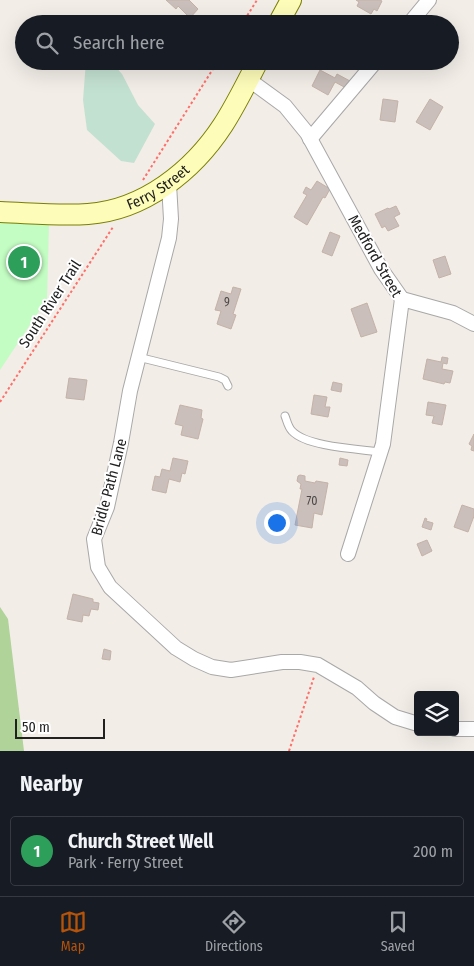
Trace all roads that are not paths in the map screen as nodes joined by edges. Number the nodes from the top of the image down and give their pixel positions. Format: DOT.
graph roads {
  1 [pos="291,0"];
  2 [pos="429,0"];
  3 [pos="283,15"];
  4 [pos="416,15"];
  5 [pos="253,70"];
  6 [pos="368,70"];
  7 [pos="248,79"];
  8 [pos="310,139"];
  9 [pos="169,184"];
  10 [pos="0,212"];
  11 [pos="402,299"];
  12 [pos="474,324"];
  13 [pos="138,357"];
  14 [pos="228,386"];
  15 [pos="285,416"];
  16 [pos="380,452"];
  17 [pos="348,554"];
  18 [pos="414,723"];
  19 [pos="459,729"];
  20 [pos="474,730"];
  1 -- 3 [label="main road"];
  2 -- 4 [label="street"];
  5 -- 7 [label="main road, Ferry Street"];
  6 -- 8 [label="street"];
  7 -- 8 [label="street, Medford Street"];
  7 -- 9 [label="main road, Ferry Street"];
  8 -- 11 [label="street, Medford Street"];
  9 -- 10 [label="main road, Ferry Street"];
  9 -- 13 [label="street, Bridle Path Lane"];
  11 -- 12 [label="street"];
  11 -- 16 [label="street, Medford Street"];
  13 -- 14 [label="lane"];
  13 -- 18 [label="street, Bridle Path Lane"];
  15 -- 16 [label="lane"];
  16 -- 17 [label="street, Medford Street"];
  19 -- 20 [label="street"];
}
